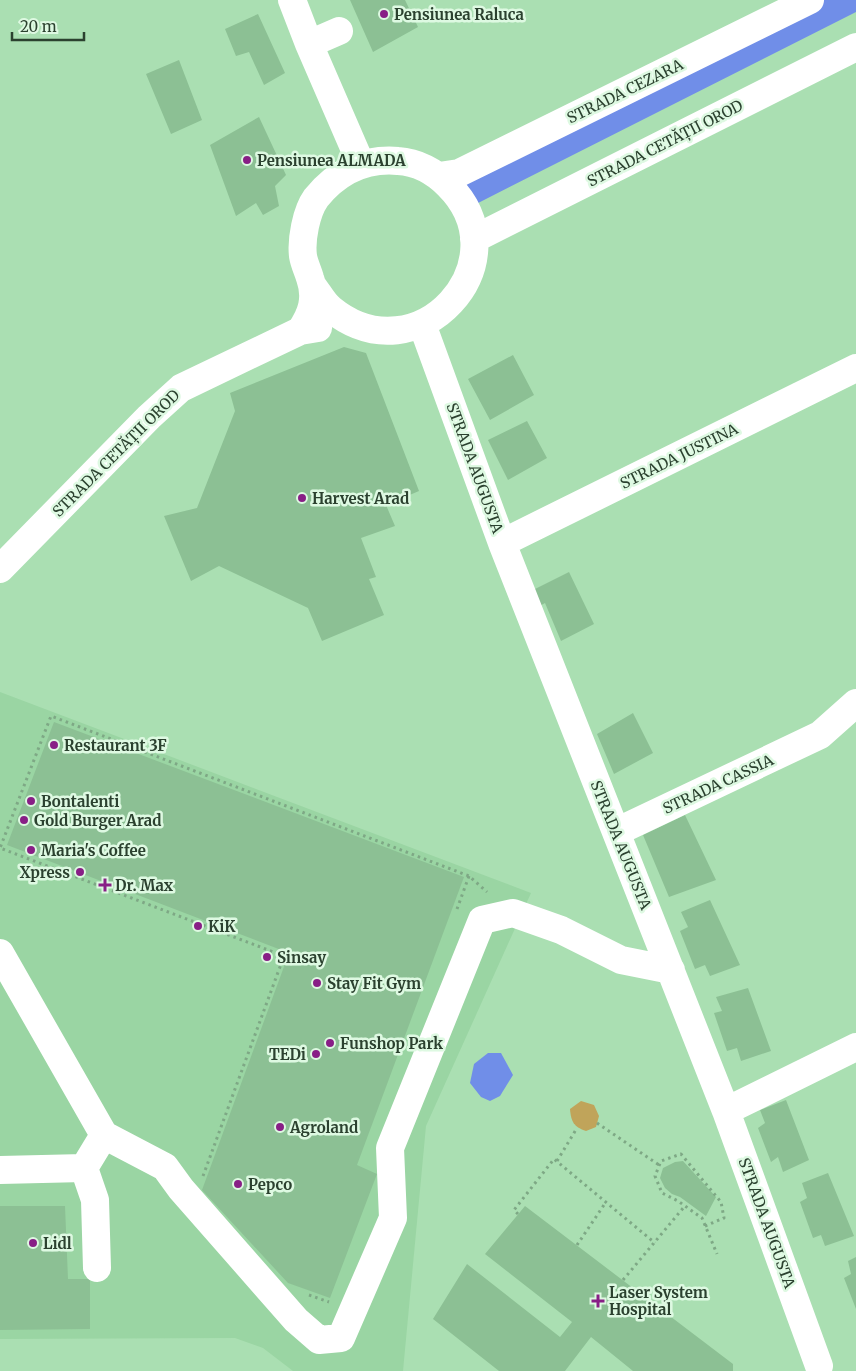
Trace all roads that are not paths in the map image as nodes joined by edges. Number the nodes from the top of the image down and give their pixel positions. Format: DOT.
graph roads {
  1 [pos="292,0"];
  2 [pos="810,0"];
  3 [pos="339,31"];
  4 [pos="309,44"];
  5 [pos="856,47"];
  6 [pos="360,164"];
  7 [pos="439,176"];
  8 [pos="474,239"];
  9 [pos="312,285"];
  10 [pos="422,324"];
  11 [pos="358,326"];
  12 [pos="300,331"];
  13 [pos="856,368"];
  14 [pos="502,543"];
  15 [pos="0,569"];
  16 [pos="856,703"];
  17 [pos="856,724"];
  18 [pos="820,735"];
  19 [pos="616,832"];
  20 [pos="0,953"];
  21 [pos="671,970"];
  22 [pos="856,1047"];
  23 [pos="726,1111"];
  24 [pos="104,1135"];
  25 [pos="84,1168"];
  26 [pos="0,1170"];
  27 [pos="97,1268"];
  28 [pos="823,1370"];
  1 -- 4 [label="street"];
  2 -- 7 [label="street, STRADA CEZARA"];
  3 -- 4 [label="street"];
  4 -- 6 [label="street"];
  5 -- 8 [label="street, STRADA CETĂȚII OROD"];
  6 -- 7 [label="street, STRADA CETĂȚII OROD"];
  6 -- 9 [label="street, STRADA CETĂȚII OROD"];
  7 -- 8 [label="street, STRADA CETĂȚII OROD"];
  8 -- 10 [label="street, STRADA CETĂȚII OROD"];
  9 -- 11 [label="street, STRADA CETĂȚII OROD"];
  9 -- 12 [label="street, STRADA CETĂȚII OROD"];
  10 -- 11 [label="street, STRADA CETĂȚII OROD"];
  10 -- 14 [label="street, STRADA AUGUSTA"];
  11 -- 12 [label="street, STRADA CETĂȚII OROD"];
  12 -- 15 [label="street, STRADA CETĂȚII OROD"];
  13 -- 14 [label="street, STRADA JUSTINA"];
  14 -- 19 [label="street, STRADA AUGUSTA"];
  16 -- 18 [label="street, STRADA CASSIA"];
  17 -- 18 [label="street, STRADA CASSIA"];
  18 -- 19 [label="street, STRADA CASSIA"];
  19 -- 21 [label="street, STRADA AUGUSTA"];
  20 -- 24 [label="street"];
  21 -- 23 [label="street, STRADA AUGUSTA"];
  21 -- 24 [label="street"];
  22 -- 23 [label="street"];
  23 -- 28 [label="street, STRADA AUGUSTA"];
  24 -- 25 [label="street"];
  25 -- 26 [label="street"];
  25 -- 27 [label="street"];
}
